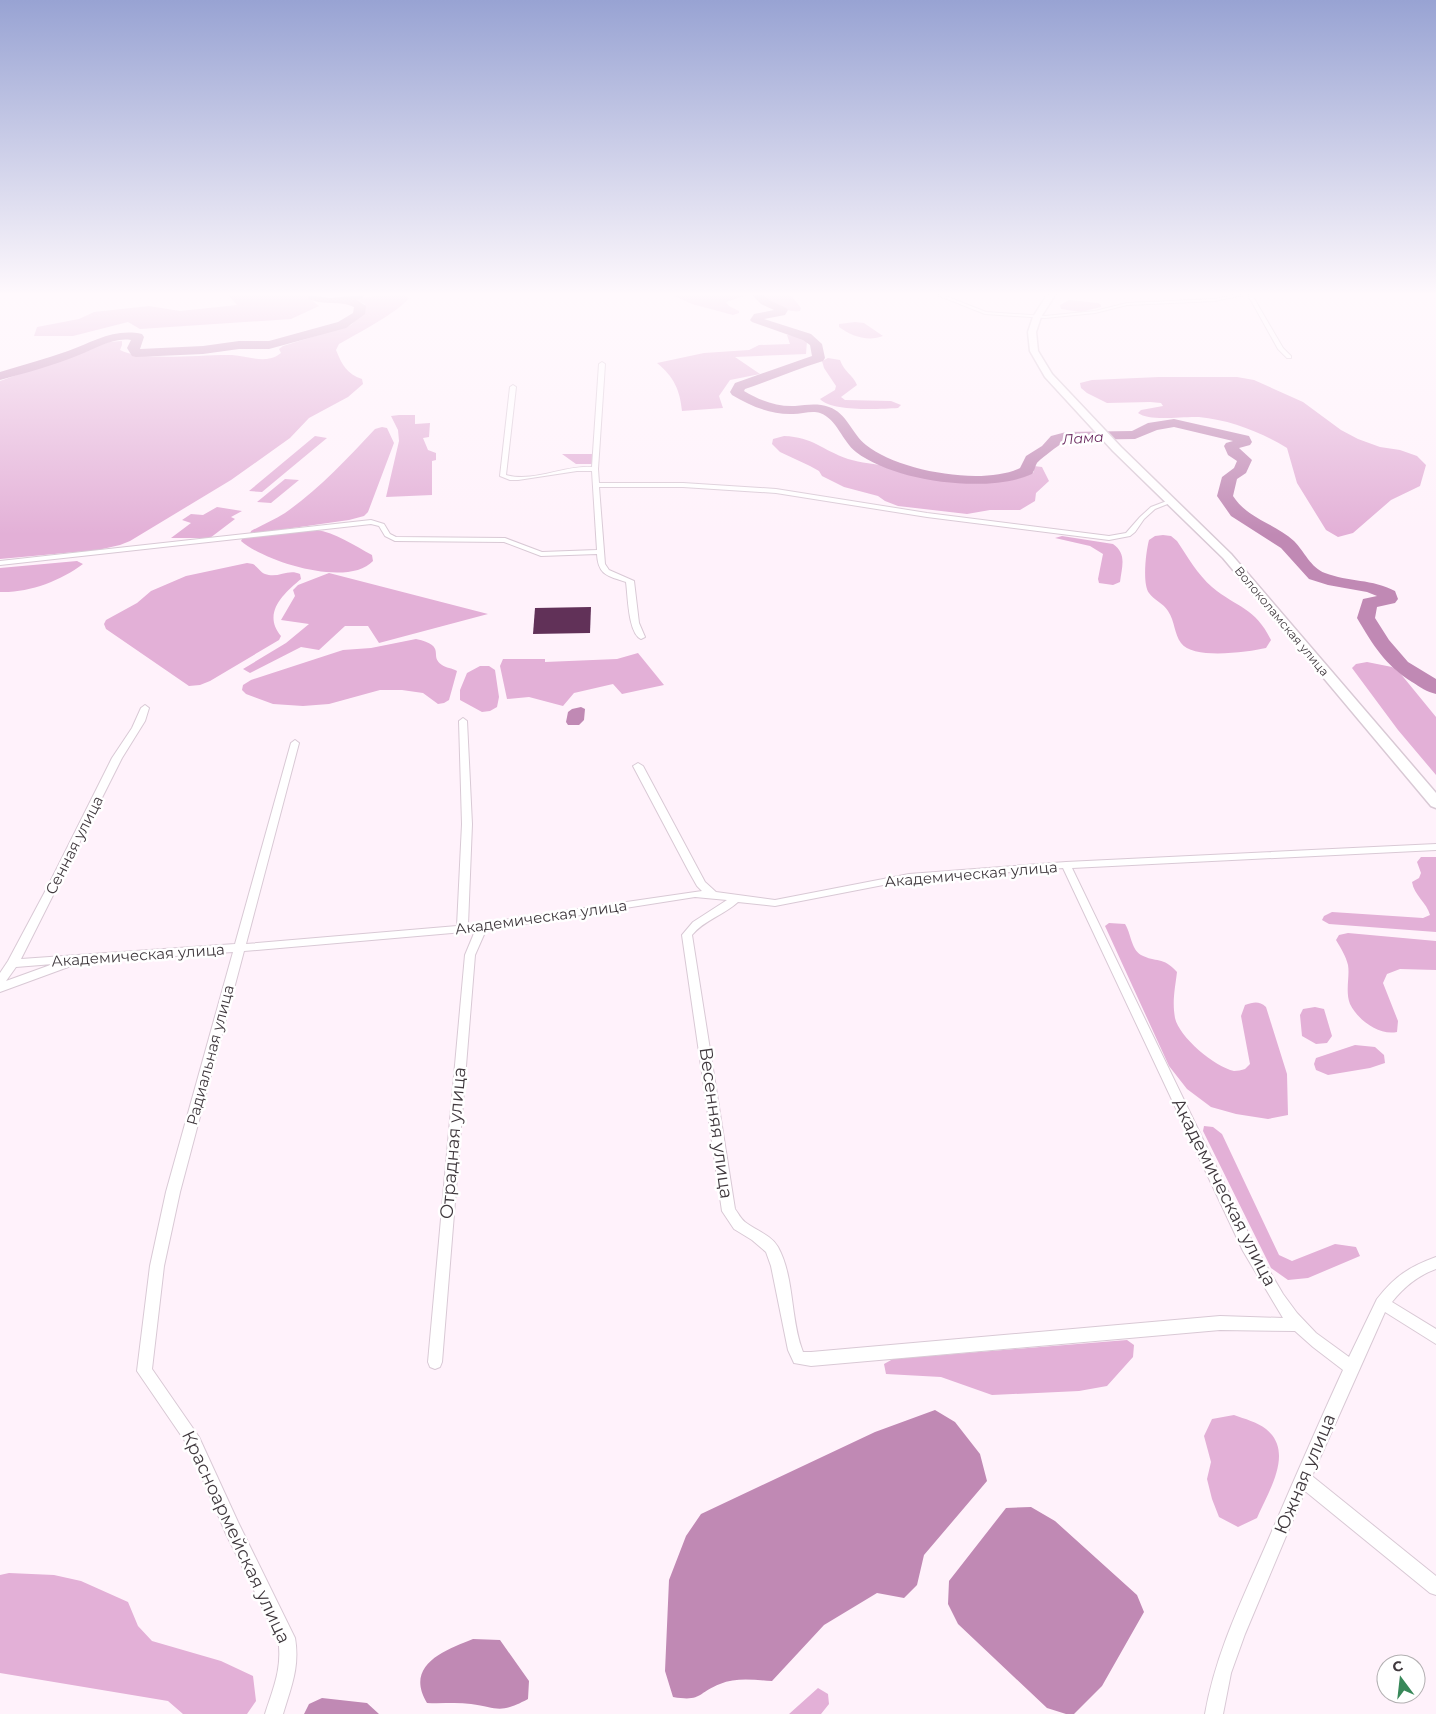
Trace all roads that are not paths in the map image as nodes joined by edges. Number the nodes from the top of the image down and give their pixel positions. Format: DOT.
graph roads {
  1 [pos="601,375"];
  2 [pos="1048,375"];
  3 [pos="514,387"];
  4 [pos="595,468"];
  5 [pos="596,485"];
  6 [pos="1172,501"];
  7 [pos="600,552"];
  8 [pos="0,563"];
  9 [pos="641,636"];
  10 [pos="145,708"];
  11 [pos="463,721"];
  12 [pos="295,744"];
  13 [pos="638,766"];
  14 [pos="1436,803"];
  15 [pos="1436,847"];
  16 [pos="1066,865"];
  17 [pos="712,894"];
  18 [pos="735,899"];
  19 [pos="482,927"];
  20 [pos="462,929"];
  21 [pos="238,948"];
  22 [pos="78,959"];
  23 [pos="13,963"];
  24 [pos="0,982"];
  25 [pos="0,988"];
  26 [pos="1436,1263"];
  27 [pos="1382,1303"];
  28 [pos="1298,1325"];
  29 [pos="1436,1337"];
  30 [pos="435,1362"];
  31 [pos="1351,1367"];
  32 [pos="144,1371"];
  33 [pos="1302,1478"];
  34 [pos="1436,1587"];
  35 [pos="274,1714"];
  36 [pos="1214,1714"];
  1 -- 4 [label="street"];
  2 -- 6 [label="main road, Волоколамская улица"];
  3 -- 4 [label="street"];
  4 -- 5 [label="street"];
  5 -- 6 [label="street"];
  5 -- 7 [label="street"];
  6 -- 14 [label="main road, Волоколамская улица"];
  7 -- 8 [label="street"];
  7 -- 9 [label="street"];
  10 -- 23 [label="street, Сенная улица"];
  11 -- 20 [label="street"];
  12 -- 21 [label="street, Радиальная улица"];
  13 -- 17 [label="street"];
  15 -- 16 [label="street, Академическая улица"];
  16 -- 18 [label="street, Академическая улица"];
  16 -- 28 [label="street, Академическая улица"];
  17 -- 18 [label="street, Академическая улица"];
  17 -- 19 [label="street, Академическая улица"];
  18 -- 28 [label="street, Весенняя улица"];
  19 -- 20 [label="street, Академическая улица"];
  19 -- 30 [label="street, Отрадная улица"];
  20 -- 21 [label="street, Академическая улица"];
  21 -- 22 [label="street, Академическая улица"];
  21 -- 32 [label="street, Радиальная улица"];
  22 -- 23 [label="street, Академическая улица"];
  22 -- 25 [label="street"];
  23 -- 24 [label="street, Сенная улица"];
  26 -- 27 [label="street, Южная улица"];
  27 -- 29 [label="street"];
  27 -- 31 [label="street, Южная улица"];
  28 -- 31 [label="street, Академическая улица"];
  31 -- 33 [label="street, Южная улица"];
  32 -- 35 [label="street, Красноармейская улица"];
  33 -- 34 [label="street"];
  33 -- 36 [label="street, Южная улица"];
}
